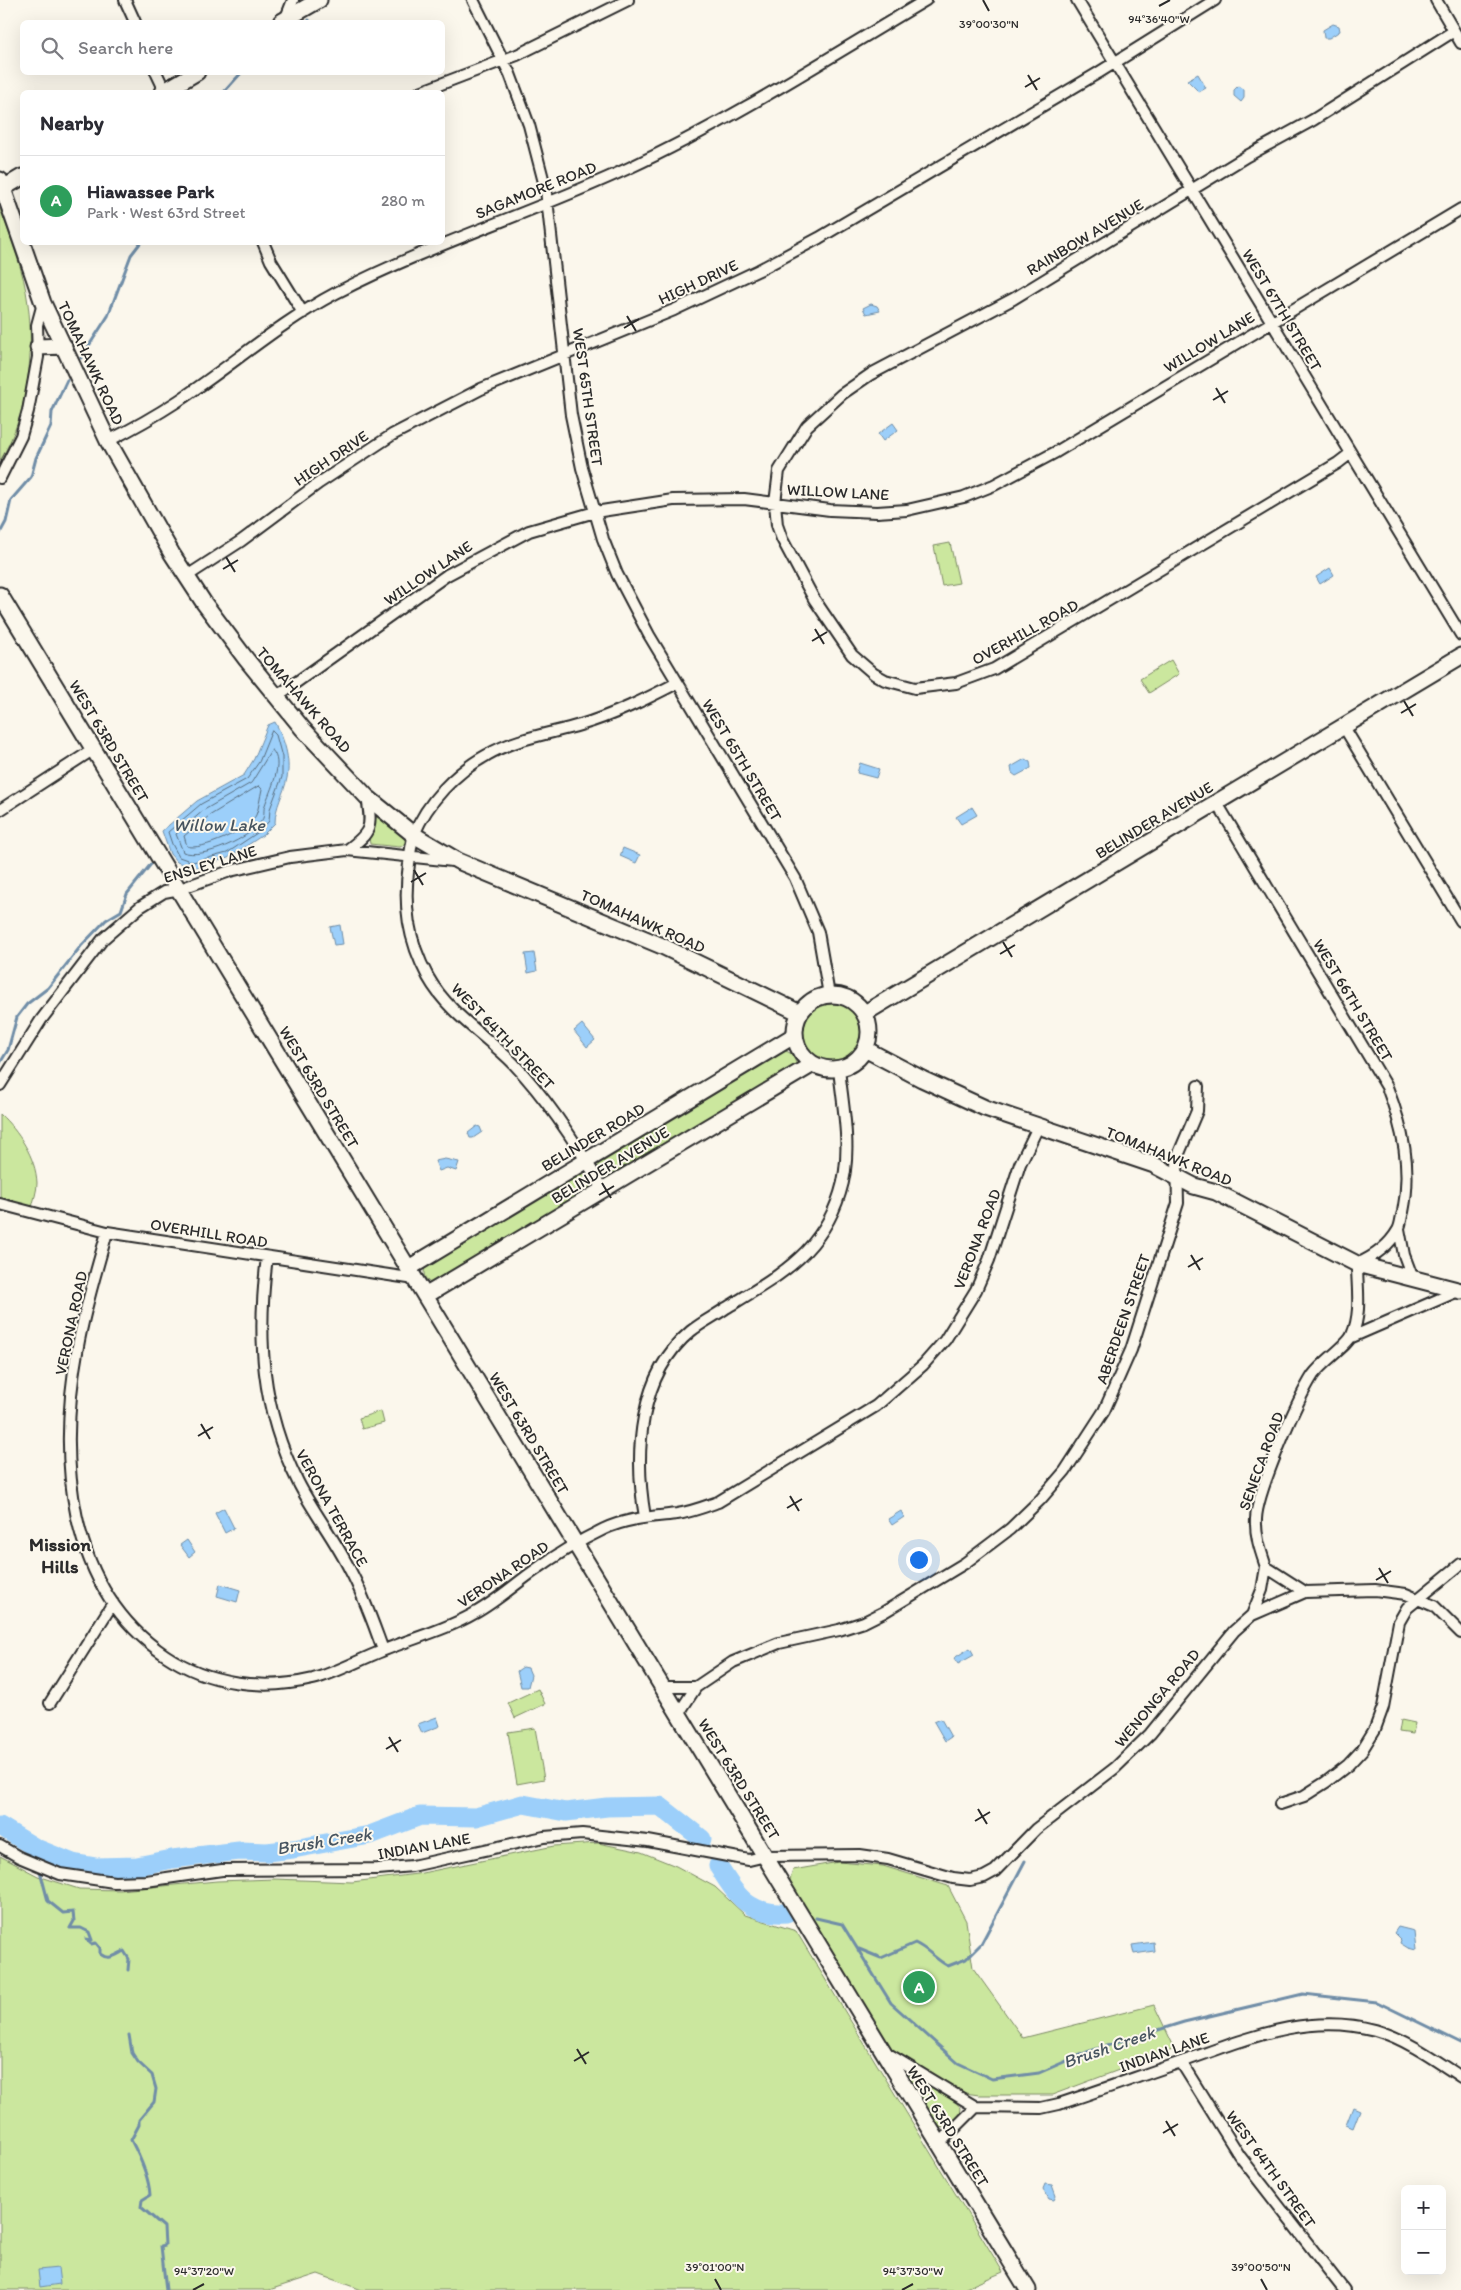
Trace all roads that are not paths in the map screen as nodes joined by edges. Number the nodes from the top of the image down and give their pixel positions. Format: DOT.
graph roads {
  1 [pos="125,0"];
  2 [pos="293,0"];
  3 [pos="319,0"];
  4 [pos="473,0"];
  5 [pos="628,0"];
  6 [pos="926,0"];
  7 [pos="1077,0"];
  8 [pos="1215,0"];
  9 [pos="1436,0"];
  10 [pos="133,20"];
  11 [pos="284,20"];
  12 [pos="286,20"];
  13 [pos="1454,31"];
  14 [pos="1461,43"];
  15 [pos="504,61"];
  16 [pos="1115,62"];
  17 [pos="157,75"];
  18 [pos="192,75"];
  19 [pos="163,90"];
  20 [pos="167,90"];
  21 [pos="425,90"];
  22 [pos="20,178"];
  23 [pos="1,186"];
  24 [pos="1192,190"];
  25 [pos="547,203"];
  26 [pos="1461,209"];
  27 [pos="20,239"];
  28 [pos="445,244"];
  29 [pos="22,245"];
  30 [pos="265,245"];
  31 [pos="442,245"];
  32 [pos="43,303"];
  33 [pos="303,313"];
  34 [pos="1272,322"];
  35 [pos="64,346"];
  36 [pos="38,347"];
  37 [pos="565,355"];
  38 [pos="108,441"];
  39 [pos="1351,453"];
  40 [pos="0,478"];
  41 [pos="775,503"];
  42 [pos="595,512"];
  43 [pos="187,576"];
  44 [pos="0,595"];
  45 [pos="1461,635"];
  46 [pos="1461,656"];
  47 [pos="678,683"];
  48 [pos="277,696"];
  49 [pos="1344,727"];
  50 [pos="94,749"];
  51 [pos="367,797"];
  52 [pos="1217,803"];
  53 [pos="0,810"];
  54 [pos="414,835"];
  55 [pos="347,850"];
  56 [pos="410,856"];
  57 [pos="458,861"];
  58 [pos="180,889"];
  59 [pos="1461,921"];
  60 [pos="829,995"];
  61 [pos="800,1013"];
  62 [pos="865,1013"];
  63 [pos="795,1035"];
  64 [pos="865,1049"];
  65 [pos="813,1064"];
  66 [pos="839,1069"];
  67 [pos="0,1085"];
  68 [pos="1198,1086"];
  69 [pos="1038,1127"];
  70 [pos="587,1162"];
  71 [pos="1178,1178"];
  72 [pos="603,1189"];
  73 [pos="0,1204"];
  74 [pos="1399,1229"];
  75 [pos="107,1232"];
  76 [pos="268,1257"];
  77 [pos="1357,1264"];
  78 [pos="412,1273"];
  79 [pos="1413,1279"];
  80 [pos="1460,1291"];
  81 [pos="425,1296"];
  82 [pos="1352,1337"];
  83 [pos="645,1517"];
  84 [pos="576,1544"];
  85 [pos="1461,1564"];
  86 [pos="1266,1567"];
  87 [pos="1305,1592"];
  88 [pos="1418,1599"];
  89 [pos="113,1603"];
  90 [pos="1252,1615"];
  91 [pos="1461,1633"];
  92 [pos="383,1650"];
  93 [pos="662,1687"];
  94 [pos="696,1687"];
  95 [pos="50,1703"];
  96 [pos="679,1713"];
  97 [pos="1280,1804"];
  98 [pos="0,1846"];
  99 [pos="766,1856"];
  100 [pos="880,2048"];
  101 [pos="1181,2062"];
  102 [pos="1461,2077"];
  103 [pos="976,2107"];
  104 [pos="939,2144"];
  105 [pos="1028,2290"];
  106 [pos="1344,2290"];
  1 -- 10 [label="street"];
  2 -- 11 [label="street"];
  3 -- 12 [label="street"];
  4 -- 15 [label="street, WEST 65TH STREET"];
  5 -- 15 [label="street"];
  6 -- 25 [label="street, SAGAMORE ROAD"];
  7 -- 16 [label="street, WEST 67TH STREET"];
  8 -- 16 [label="street, HIGH DRIVE"];
  9 -- 13 [label="street"];
  13 -- 14 [label="street"];
  13 -- 24 [label="street, RAINBOW AVENUE"];
  15 -- 21 [label="street"];
  15 -- 25 [label="street, WEST 65TH STREET"];
  16 -- 24 [label="street, WEST 67TH STREET"];
  16 -- 37 [label="street, HIGH DRIVE"];
  17 -- 19 [label="street"];
  18 -- 20 [label="street"];
  22 -- 23 [label="street"];
  23 -- 27 [label="street, TOMAHAWK ROAD"];
  24 -- 34 [label="street, WEST 67TH STREET"];
  24 -- 41 [label="street, RAINBOW AVENUE"];
  25 -- 28 [label="street, SAGAMORE ROAD"];
  25 -- 37 [label="street, WEST 65TH STREET"];
  26 -- 34 [label="street, WILLOW LANE"];
  29 -- 32 [label="street, TOMAHAWK ROAD"];
  30 -- 33 [label="street"];
  31 -- 33 [label="street, SAGAMORE ROAD"];
  32 -- 35 [label="street, TOMAHAWK ROAD"];
  32 -- 36 [label="street"];
  33 -- 38 [label="street, SAGAMORE ROAD"];
  34 -- 39 [label="street, WEST 67TH STREET"];
  34 -- 41 [label="street, WILLOW LANE"];
  35 -- 36 [label="street"];
  35 -- 38 [label="street, TOMAHAWK ROAD"];
  36 -- 40 [label="street"];
  37 -- 42 [label="street, WEST 65TH STREET"];
  37 -- 43 [label="street, HIGH DRIVE"];
  38 -- 43 [label="street, TOMAHAWK ROAD"];
  39 -- 41 [label="street, OVERHILL ROAD"];
  39 -- 45 [label="street, WEST 67TH STREET"];
  41 -- 42 [label="street, WILLOW LANE"];
  42 -- 47 [label="street, WEST 65TH STREET"];
  42 -- 48 [label="street, WILLOW LANE"];
  43 -- 48 [label="street, TOMAHAWK ROAD"];
  44 -- 50 [label="street, WEST 63RD STREET"];
  46 -- 49 [label="street, BELINDER AVENUE"];
  47 -- 54 [label="street"];
  47 -- 60 [label="street, WEST 65TH STREET"];
  48 -- 51 [label="street, TOMAHAWK ROAD"];
  49 -- 52 [label="street, BELINDER AVENUE"];
  49 -- 59 [label="street"];
  50 -- 53 [label="street"];
  50 -- 58 [label="street, WEST 63RD STREET"];
  51 -- 54 [label="street, TOMAHAWK ROAD"];
  51 -- 55 [label="street"];
  52 -- 62 [label="street, BELINDER AVENUE"];
  52 -- 74 [label="street, WEST 66TH STREET"];
  54 -- 56 [label="street, WEST 64TH STREET"];
  54 -- 57 [label="street, TOMAHAWK ROAD"];
  55 -- 56 [label="street, ENSLEY LANE"];
  55 -- 58 [label="street, ENSLEY LANE"];
  56 -- 57 [label="street, ENSLEY LANE"];
  56 -- 70 [label="street, WEST 64TH STREET"];
  57 -- 61 [label="street, TOMAHAWK ROAD"];
  58 -- 67 [label="street, ENSLEY LANE"];
  58 -- 78 [label="street, WEST 63RD STREET"];
  60 -- 61 [label="street"];
  60 -- 62 [label="street"];
  61 -- 63 [label="street"];
  62 -- 64 [label="street"];
  63 -- 65 [label="street"];
  63 -- 70 [label="street, BELINDER ROAD"];
  64 -- 66 [label="street"];
  64 -- 69 [label="street, TOMAHAWK ROAD"];
  65 -- 66 [label="street"];
  65 -- 72 [label="street, BELINDER AVENUE"];
  66 -- 83 [label="street"];
  68 -- 71 [label="street, ABERDEEN STREET"];
  69 -- 71 [label="street, TOMAHAWK ROAD"];
  69 -- 83 [label="street, VERONA ROAD"];
  70 -- 72 [label="street, WEST 64TH STREET"];
  70 -- 78 [label="street, BELINDER ROAD"];
  71 -- 77 [label="street, TOMAHAWK ROAD"];
  71 -- 94 [label="street, ABERDEEN STREET"];
  72 -- 81 [label="street, BELINDER AVENUE"];
  73 -- 75 [label="street, OVERHILL ROAD"];
  74 -- 77 [label="street"];
  74 -- 79 [label="street, WEST 66TH STREET"];
  75 -- 76 [label="street, OVERHILL ROAD"];
  75 -- 89 [label="street, VERONA ROAD"];
  76 -- 78 [label="street, OVERHILL ROAD"];
  76 -- 92 [label="street, VERONA TERRACE"];
  77 -- 79 [label="street, TOMAHAWK ROAD"];
  77 -- 82 [label="street"];
  78 -- 81 [label="street, WEST 63RD STREET"];
  79 -- 80 [label="street, TOMAHAWK ROAD"];
  80 -- 82 [label="street, SENECA ROAD"];
  81 -- 84 [label="street, WEST 63RD STREET"];
  82 -- 86 [label="street, SENECA ROAD"];
  83 -- 84 [label="street, VERONA ROAD"];
  84 -- 92 [label="street, VERONA ROAD"];
  84 -- 93 [label="street, WEST 63RD STREET"];
  85 -- 88 [label="street"];
  86 -- 87 [label="street"];
  86 -- 90 [label="street"];
  87 -- 88 [label="street, WENONGA ROAD"];
  87 -- 90 [label="street, WENONGA ROAD"];
  88 -- 91 [label="street, WENONGA ROAD"];
  88 -- 97 [label="street"];
  89 -- 92 [label="street, VERONA ROAD"];
  89 -- 95 [label="street"];
  90 -- 99 [label="street, WENONGA ROAD"];
  93 -- 94 [label="street"];
  93 -- 96 [label="street, WEST 63RD STREET"];
  94 -- 96 [label="street, ABERDEEN STREET"];
  96 -- 99 [label="street, WEST 63RD STREET"];
  98 -- 99 [label="street, INDIAN LANE"];
  99 -- 100 [label="street, WEST 63RD STREET"];
  100 -- 103 [label="street"];
  100 -- 104 [label="street, WEST 63RD STREET"];
  101 -- 102 [label="street, INDIAN LANE"];
  101 -- 103 [label="street, INDIAN LANE"];
  101 -- 106 [label="street, WEST 64TH STREET"];
  103 -- 104 [label="street"];
  104 -- 105 [label="street, WEST 63RD STREET"];
}
